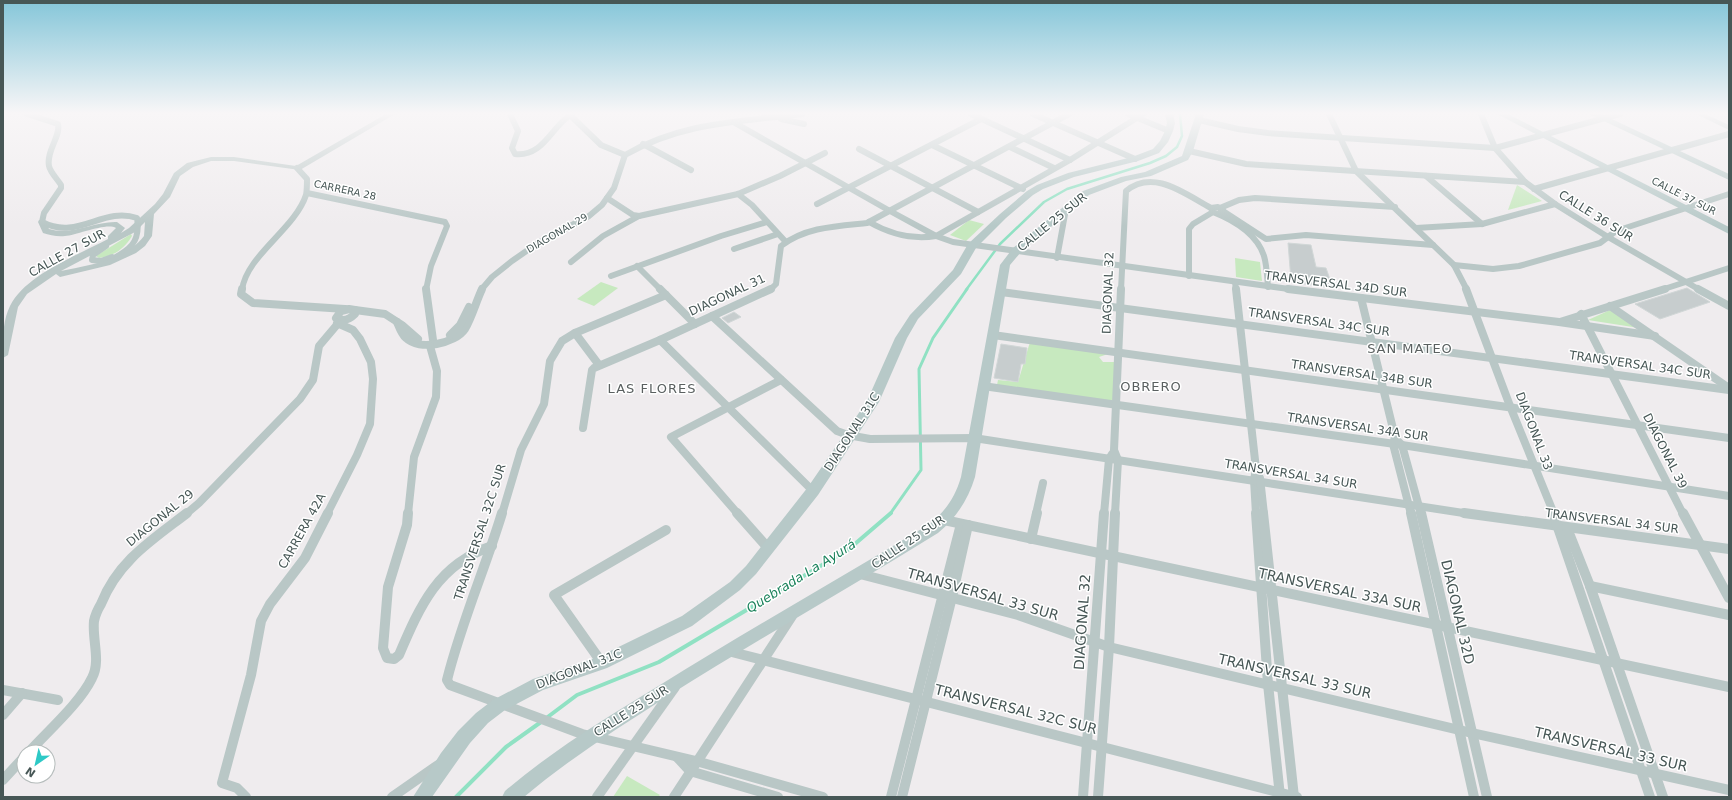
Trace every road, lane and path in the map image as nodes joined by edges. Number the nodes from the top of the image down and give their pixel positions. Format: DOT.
graph roads {
  1 [pos="50,151"];
  2 [pos="326,151"];
  3 [pos="514,151"];
  4 [pos="535,151"];
  5 [pos="611,151"];
  6 [pos="631,151"];
  7 [pos="657,151"];
  8 [pos="784,151"];
  9 [pos="865,151"];
  10 [pos="919,151"];
  11 [pos="945,151"];
  12 [pos="1002,151"];
  13 [pos="1019,151"];
  14 [pos="1051,151"];
  15 [pos="1083,151"];
  16 [pos="1118,151"];
  17 [pos="1155,151"];
  18 [pos="1189,151"];
  19 [pos="1190,151"];
  20 [pos="1346,151"];
  21 [pos="1498,151"];
  22 [pos="1574,151"];
  23 [pos="1668,151"];
  24 [pos="1676,151"];
  25 [pos="825,153"];
  26 [pos="625,155"];
  27 [pos="1135,159"];
  28 [pos="1070,160"];
  29 [pos="804,163"];
  30 [pos="891,165"];
  31 [pos="975,166"];
  32 [pos="297,168"];
  33 [pos="1054,168"];
  34 [pos="1607,168"];
  35 [pos="691,170"];
  36 [pos="1356,171"];
  37 [pos="1426,176"];
  38 [pos="1729,177"];
  39 [pos="1525,182"];
  40 [pos="846,187"];
  41 [pos="933,187"];
  42 [pos="1020,188"];
  43 [pos="1534,189"];
  44 [pos="1030,192"];
  45 [pos="307,193"];
  46 [pos="738,194"];
  47 [pos="1729,194"];
  48 [pos="608,198"];
  49 [pos="817,204"];
  50 [pos="1555,204"];
  51 [pos="1395,207"];
  52 [pos="1685,208"];
  53 [pos="1066,209"];
  54 [pos="890,211"];
  55 [pos="1217,211"];
  56 [pos="978,212"];
  57 [pos="639,216"];
  58 [pos="149,217"];
  59 [pos="42,222"];
  60 [pos="767,222"];
  61 [pos="869,222"];
  62 [pos="1482,224"];
  63 [pos="1416,228"];
  64 [pos="1729,231"];
  65 [pos="778,234"];
  66 [pos="936,236"];
  67 [pos="1608,237"];
  68 [pos="785,241"];
  69 [pos="1434,245"];
  70 [pos="979,246"];
  71 [pos="734,249"];
  72 [pos="1015,252"];
  73 [pos="121,254"];
  74 [pos="1057,258"];
  75 [pos="88,261"];
  76 [pos="571,262"];
  77 [pos="103,264"];
  78 [pos="1454,265"];
  79 [pos="637,266"];
  80 [pos="1122,267"];
  81 [pos="1729,268"];
  82 [pos="49,274"];
  83 [pos="611,276"];
  84 [pos="1189,276"];
  85 [pos="1235,282"];
  86 [pos="1686,282"];
  87 [pos="1268,287"];
  88 [pos="1001,292"];
  89 [pos="666,295"];
  90 [pos="20,296"];
  91 [pos="1361,298"];
  92 [pos="1610,306"];
  93 [pos="1729,306"];
  94 [pos="1121,308"];
  95 [pos="345,309"];
  96 [pos="328,310"];
  97 [pos="355,312"];
  98 [pos="1475,312"];
  99 [pos="1581,314"];
  100 [pos="712,316"];
  101 [pos="338,319"];
  102 [pos="1559,322"];
  103 [pos="1239,323"];
  104 [pos="695,324"];
  105 [pos="1588,326"];
  106 [pos="575,333"];
  107 [pos="993,335"];
  108 [pos="1655,336"];
  109 [pos="660,340"];
  110 [pos="1371,341"];
  111 [pos="432,343"];
  112 [pos="1119,353"];
  113 [pos="3,355"];
  114 [pos="1492,357"];
  115 [pos="600,365"];
  116 [pos="1245,370"];
  117 [pos="1612,373"];
  118 [pos="781,380"];
  119 [pos="983,386"];
  120 [pos="1383,389"];
  121 [pos="1729,389"];
  122 [pos="1117,405"];
  123 [pos="1510,406"];
  124 [pos="729,408"];
  125 [pos="1251,424"];
  126 [pos="1638,424"];
  127 [pos="583,428"];
  128 [pos="849,436"];
  129 [pos="974,438"];
  130 [pos="1729,438"];
  131 [pos="1396,442"];
  132 [pos="1114,456"];
  133 [pos="1533,465"];
  134 [pos="1258,481"];
  135 [pos="1043,483"];
  136 [pos="1669,487"];
  137 [pos="813,491"];
  138 [pos="1729,496"];
  139 [pos="1414,505"];
  140 [pos="944,520"];
  141 [pos="964,524"];
  142 [pos="1563,527"];
  143 [pos="666,530"];
  144 [pos="1031,539"];
  145 [pos="1700,545"];
  146 [pos="492,546"];
  147 [pos="768,548"];
  148 [pos="1729,549"];
  149 [pos="1100,553"];
  150 [pos="1113,556"];
  151 [pos="860,574"];
  152 [pos="1590,586"];
  153 [pos="1261,587"];
  154 [pos="1272,590"];
  155 [pos="948,596"];
  156 [pos="1729,598"];
  157 [pos="797,609"];
  158 [pos="1729,615"];
  159 [pos="1436,624"];
  160 [pos="1448,627"];
  161 [pos="1095,643"];
  162 [pos="1109,647"];
  163 [pos="727,651"];
  164 [pos="762,659"];
  165 [pos="1604,660"];
  166 [pos="1616,662"];
  167 [pos="602,663"];
  168 [pos="680,680"];
  169 [pos="1268,684"];
  170 [pos="1281,687"];
  171 [pos="1729,687"];
  172 [pos="3,690"];
  173 [pos="22,693"];
  174 [pos="58,700"];
  175 [pos="921,700"];
  176 [pos="504,707"];
  177 [pos="3,715"];
  178 [pos="1459,730"];
  179 [pos="1472,733"];
  180 [pos="584,734"];
  181 [pos="36,744"];
  182 [pos="1088,744"];
  183 [pos="632,746"];
  184 [pos="1102,747"];
  185 [pos="677,757"];
  186 [pos="447,759"];
  187 [pos="696,761"];
  188 [pos="16,766"];
  189 [pos="1641,770"];
  190 [pos="690,771"];
  191 [pos="1655,774"];
  192 [pos="3,780"];
  193 [pos="1729,790"];
  194 [pos="1280,795"];
  195 [pos="246,797"];
  196 [pos="392,797"];
  197 [pos="422,797"];
  198 [pos="511,797"];
  199 [pos="597,797"];
  200 [pos="674,797"];
  201 [pos="778,797"];
  202 [pos="823,797"];
  203 [pos="891,797"];
  204 [pos="902,797"];
  205 [pos="1083,797"];
  206 [pos="1098,797"];
  207 [pos="1295,797"];
  208 [pos="1474,797"];
  209 [pos="1487,797"];
  210 [pos="1650,797"];
  211 [pos="1663,797"];
  1 -- 59 [label="street"];
  2 -- 32 [label="street"];
  3 -- 4 [label="street"];
  5 -- 26 [label="street"];
  6 -- 26 [label="street"];
  7 -- 35 [label="street"];
  8 -- 29 [label="street"];
  9 -- 30 [label="street"];
  10 -- 30 [label="street"];
  11 -- 31 [label="street"];
  12 -- 31 [label="street"];
  13 -- 33 [label="street"];
  14 -- 28 [label="street"];
  15 -- 28 [label="street"];
  16 -- 27 [label="street"];
  17 -- 27 [label="main road, DIAGONAL 31C"];
  18 -- 53 [label="main road, CALLE 25 SUR"];
  19 -- 36 [label="street"];
  20 -- 36 [label="street, DIAGONAL 33"];
  21 -- 39 [label="street, CALLE 36 SUR"];
  22 -- 34 [label="main road, CALLE 37 SUR"];
  23 -- 34 [label="street"];
  24 -- 38 [label="main road"];
  25 -- 29 [label="street"];
  26 -- 48 [label="street, DIAGONAL 29"];
  27 -- 44 [label="main road, DIAGONAL 31C"];
  28 -- 33 [label="street"];
  29 -- 40 [label="street"];
  29 -- 46 [label="street"];
  30 -- 40 [label="street"];
  30 -- 41 [label="street"];
  31 -- 41 [label="street"];
  31 -- 42 [label="street"];
  32 -- 45 [label="street, CARRERA 28"];
  32 -- 58 [label="street, CALLE 27 SUR"];
  33 -- 42 [label="street"];
  34 -- 43 [label="street"];
  34 -- 52 [label="main road, CALLE 37 SUR"];
  36 -- 37 [label="street"];
  36 -- 51 [label="street, DIAGONAL 33"];
  37 -- 39 [label="street"];
  37 -- 62 [label="street"];
  39 -- 43 [label="street, CALLE 36 SUR"];
  40 -- 49 [label="street"];
  40 -- 54 [label="street"];
  41 -- 54 [label="street"];
  41 -- 56 [label="street"];
  42 -- 44 [label="street"];
  42 -- 56 [label="street"];
  43 -- 50 [label="street, CALLE 36 SUR"];
  44 -- 70 [label="main road, DIAGONAL 31C"];
  45 -- 96 [label="street"];
  45 -- 111 [label="street, CARRERA 28"];
  46 -- 57 [label="street"];
  46 -- 60 [label="street"];
  47 -- 52 [label="street"];
  48 -- 57 [label="street"];
  48 -- 111 [label="street, DIAGONAL 29"];
  50 -- 62 [label="street"];
  50 -- 67 [label="street, CALLE 36 SUR"];
  51 -- 55 [label="street"];
  51 -- 63 [label="street, DIAGONAL 33"];
  52 -- 64 [label="main road, CALLE 37 SUR"];
  52 -- 67 [label="street"];
  53 -- 72 [label="main road, CALLE 25 SUR"];
  53 -- 74 [label="street"];
  54 -- 61 [label="street"];
  54 -- 66 [label="street"];
  55 -- 69 [label="street"];
  55 -- 80 [label="street, DIAGONAL 32"];
  55 -- 84 [label="street"];
  55 -- 87 [label="street"];
  56 -- 66 [label="street"];
  57 -- 76 [label="street"];
  58 -- 75 [label="street, CALLE 27 SUR"];
  58 -- 77 [label="street"];
  59 -- 73 [label="street, CALLE 27 SUR"];
  59 -- 82 [label="street"];
  60 -- 65 [label="street"];
  60 -- 79 [label="street"];
  61 -- 66 [label="street"];
  61 -- 68 [label="street"];
  62 -- 63 [label="street"];
  63 -- 69 [label="street, DIAGONAL 33"];
  65 -- 68 [label="street"];
  65 -- 71 [label="street"];
  66 -- 70 [label="street"];
  67 -- 78 [label="street"];
  67 -- 86 [label="street, CALLE 36 SUR"];
  68 -- 100 [label="street, DIAGONAL 31"];
  69 -- 78 [label="street, DIAGONAL 33"];
  70 -- 72 [label="street"];
  70 -- 128 [label="main road, DIAGONAL 31C"];
  72 -- 74 [label="street, TRANSVERSAL 34D SUR"];
  72 -- 88 [label="main road, CALLE 25 SUR"];
  73 -- 75 [label="street"];
  73 -- 77 [label="street"];
  74 -- 80 [label="street, TRANSVERSAL 34D SUR"];
  75 -- 77 [label="street"];
  75 -- 82 [label="street, CALLE 27 SUR"];
  75 -- 90 [label="street"];
  78 -- 98 [label="street, DIAGONAL 33"];
  79 -- 83 [label="street"];
  79 -- 89 [label="street"];
  80 -- 84 [label="street, TRANSVERSAL 34D SUR"];
  80 -- 94 [label="street, DIAGONAL 32"];
  81 -- 86 [label="street"];
  82 -- 90 [label="street, CALLE 27 SUR"];
  84 -- 85 [label="street, TRANSVERSAL 34D SUR"];
  85 -- 87 [label="street, TRANSVERSAL 34D SUR"];
  85 -- 103 [label="street"];
  86 -- 92 [label="street"];
  86 -- 93 [label="street, CALLE 36 SUR"];
  87 -- 91 [label="street, TRANSVERSAL 34D SUR"];
  88 -- 94 [label="street, TRANSVERSAL 34C SUR"];
  88 -- 107 [label="main road, CALLE 25 SUR"];
  89 -- 104 [label="street"];
  89 -- 106 [label="street"];
  90 -- 113 [label="street, CALLE 27 SUR"];
  91 -- 98 [label="street, TRANSVERSAL 34D SUR"];
  91 -- 110 [label="street, DIAGONAL 32D"];
  92 -- 99 [label="street"];
  92 -- 108 [label="street"];
  94 -- 103 [label="street, TRANSVERSAL 34C SUR"];
  94 -- 112 [label="street, DIAGONAL 32"];
  95 -- 96 [label="street"];
  95 -- 97 [label="street"];
  95 -- 101 [label="street"];
  96 -- 101 [label="street, CARRERA 42A"];
  97 -- 101 [label="street"];
  97 -- 111 [label="street"];
  98 -- 102 [label="street, TRANSVERSAL 34D SUR"];
  98 -- 114 [label="street, DIAGONAL 33"];
  99 -- 102 [label="street"];
  99 -- 105 [label="street, DIAGONAL 39"];
  100 -- 104 [label="street, DIAGONAL 31"];
  100 -- 118 [label="street"];
  101 -- 181 [label="street, DIAGONAL 29"];
  101 -- 195 [label="street, CARRERA 42A"];
  102 -- 105 [label="street, TRANSVERSAL 34D SUR"];
  103 -- 110 [label="street, TRANSVERSAL 34C SUR"];
  103 -- 116 [label="street"];
  104 -- 109 [label="street, DIAGONAL 31"];
  105 -- 108 [label="street, TRANSVERSAL 34D SUR"];
  105 -- 117 [label="street, DIAGONAL 39"];
  106 -- 115 [label="street"];
  106 -- 146 [label="street, TRANSVERSAL 32C SUR"];
  107 -- 112 [label="street, TRANSVERSAL 34B SUR"];
  107 -- 119 [label="main road, CALLE 25 SUR"];
  108 -- 121 [label="street"];
  109 -- 115 [label="street, DIAGONAL 31"];
  109 -- 124 [label="street"];
  110 -- 114 [label="street, TRANSVERSAL 34C SUR"];
  110 -- 120 [label="street, DIAGONAL 32D"];
  111 -- 146 [label="street"];
  112 -- 116 [label="street, TRANSVERSAL 34B SUR"];
  112 -- 122 [label="street, DIAGONAL 32"];
  114 -- 117 [label="street, TRANSVERSAL 34C SUR"];
  114 -- 123 [label="street, DIAGONAL 33"];
  115 -- 127 [label="street"];
  116 -- 120 [label="street, TRANSVERSAL 34B SUR"];
  116 -- 125 [label="street"];
  117 -- 121 [label="street, TRANSVERSAL 34C SUR"];
  117 -- 126 [label="street, DIAGONAL 39"];
  118 -- 124 [label="street"];
  118 -- 128 [label="street"];
  119 -- 122 [label="street, TRANSVERSAL 34A SUR"];
  119 -- 129 [label="main road, CALLE 25 SUR"];
  120 -- 123 [label="street, TRANSVERSAL 34B SUR"];
  120 -- 131 [label="street, DIAGONAL 32D"];
  122 -- 125 [label="street, TRANSVERSAL 34A SUR"];
  122 -- 132 [label="street, DIAGONAL 32"];
  123 -- 126 [label="street, TRANSVERSAL 34B SUR"];
  123 -- 133 [label="street, DIAGONAL 33"];
  124 -- 137 [label="street"];
  124 -- 147 [label="street"];
  125 -- 131 [label="street, TRANSVERSAL 34A SUR"];
  125 -- 134 [label="street"];
  126 -- 130 [label="street, TRANSVERSAL 34B SUR"];
  126 -- 136 [label="street, DIAGONAL 39"];
  128 -- 129 [label="street, TRANSVERSAL 34 SUR"];
  128 -- 137 [label="main road, DIAGONAL 31C"];
  129 -- 132 [label="street, TRANSVERSAL 34 SUR"];
  129 -- 140 [label="main road, CALLE 25 SUR"];
  131 -- 133 [label="street, TRANSVERSAL 34A SUR"];
  131 -- 139 [label="street, DIAGONAL 32D"];
  132 -- 134 [label="street, TRANSVERSAL 34 SUR"];
  132 -- 149 [label="street, DIAGONAL 32"];
  132 -- 150 [label="street, DIAGONAL 32"];
  133 -- 136 [label="street, TRANSVERSAL 34A SUR"];
  133 -- 142 [label="street, DIAGONAL 33"];
  134 -- 139 [label="street, TRANSVERSAL 34 SUR"];
  134 -- 153 [label="street"];
  134 -- 154 [label="street"];
  135 -- 144 [label="street"];
  136 -- 138 [label="street, TRANSVERSAL 34A SUR"];
  136 -- 145 [label="street, DIAGONAL 39"];
  137 -- 147 [label="main road, DIAGONAL 31C"];
  139 -- 142 [label="street, TRANSVERSAL 34 SUR"];
  139 -- 159 [label="street, DIAGONAL 32D"];
  139 -- 160 [label="street, DIAGONAL 32D"];
  140 -- 141 [label="street, TRANSVERSAL 33A SUR"];
  140 -- 151 [label="main road, CALLE 25 SUR"];
  141 -- 144 [label="street, TRANSVERSAL 33A SUR"];
  141 -- 155 [label="street"];
  142 -- 145 [label="street, TRANSVERSAL 34 SUR"];
  142 -- 152 [label="street, DIAGONAL 33"];
  142 -- 165 [label="street, DIAGONAL 33"];
  143 -- 167 [label="street"];
  144 -- 149 [label="street, TRANSVERSAL 33A SUR"];
  145 -- 148 [label="street, TRANSVERSAL 34 SUR"];
  145 -- 156 [label="street, DIAGONAL 39"];
  146 -- 176 [label="street, TRANSVERSAL 32C SUR"];
  147 -- 167 [label="main road, DIAGONAL 31C"];
  149 -- 150 [label="street, TRANSVERSAL 33A SUR"];
  149 -- 161 [label="street, DIAGONAL 32"];
  150 -- 153 [label="street, TRANSVERSAL 33A SUR"];
  150 -- 162 [label="street, DIAGONAL 32"];
  151 -- 155 [label="street, TRANSVERSAL 33 SUR"];
  151 -- 157 [label="main road, CALLE 25 SUR"];
  152 -- 158 [label="street"];
  152 -- 166 [label="street, DIAGONAL 33"];
  153 -- 154 [label="street, TRANSVERSAL 33A SUR"];
  153 -- 169 [label="street"];
  154 -- 159 [label="street, TRANSVERSAL 33A SUR"];
  154 -- 170 [label="street"];
  155 -- 161 [label="street, TRANSVERSAL 33 SUR"];
  155 -- 175 [label="street"];
  157 -- 163 [label="main road, CALLE 25 SUR"];
  157 -- 164 [label="street"];
  159 -- 160 [label="street, TRANSVERSAL 33A SUR"];
  159 -- 178 [label="street, DIAGONAL 32D"];
  160 -- 165 [label="street, TRANSVERSAL 33A SUR"];
  160 -- 179 [label="street, DIAGONAL 32D"];
  161 -- 162 [label="street, TRANSVERSAL 33 SUR"];
  161 -- 182 [label="street, DIAGONAL 32"];
  162 -- 169 [label="street, TRANSVERSAL 33 SUR"];
  162 -- 184 [label="street, DIAGONAL 32"];
  163 -- 164 [label="street, TRANSVERSAL 32C SUR"];
  163 -- 168 [label="main road, CALLE 25 SUR"];
  164 -- 175 [label="street, TRANSVERSAL 32C SUR"];
  164 -- 187 [label="street"];
  165 -- 166 [label="street, TRANSVERSAL 33A SUR"];
  165 -- 189 [label="street, DIAGONAL 33"];
  166 -- 171 [label="street, TRANSVERSAL 33A SUR"];
  166 -- 191 [label="street, DIAGONAL 33"];
  167 -- 176 [label="main road, DIAGONAL 31C"];
  168 -- 180 [label="main road, CALLE 25 SUR"];
  168 -- 183 [label="street"];
  169 -- 170 [label="street, TRANSVERSAL 33 SUR"];
  169 -- 194 [label="street"];
  170 -- 178 [label="street, TRANSVERSAL 33 SUR"];
  170 -- 207 [label="street"];
  172 -- 173 [label="street"];
  173 -- 174 [label="street"];
  173 -- 177 [label="street"];
  175 -- 182 [label="street, TRANSVERSAL 32C SUR"];
  175 -- 203 [label="street"];
  175 -- 204 [label="street"];
  176 -- 180 [label="street"];
  176 -- 186 [label="main road, DIAGONAL 31C"];
  178 -- 179 [label="street, TRANSVERSAL 33 SUR"];
  178 -- 208 [label="street, DIAGONAL 32D"];
  179 -- 189 [label="street, TRANSVERSAL 33 SUR"];
  179 -- 209 [label="street, DIAGONAL 32D"];
  180 -- 183 [label="street"];
  180 -- 198 [label="main road, CALLE 25 SUR"];
  182 -- 184 [label="street, TRANSVERSAL 32C SUR"];
  182 -- 205 [label="street, DIAGONAL 32"];
  183 -- 185 [label="street"];
  183 -- 199 [label="street"];
  184 -- 194 [label="street, TRANSVERSAL 32C SUR"];
  184 -- 206 [label="street, DIAGONAL 32"];
  185 -- 187 [label="street"];
  185 -- 190 [label="street"];
  186 -- 196 [label="street"];
  186 -- 197 [label="main road, DIAGONAL 31C"];
  187 -- 190 [label="street"];
  187 -- 202 [label="street"];
  188 -- 192 [label="street"];
  189 -- 191 [label="street, TRANSVERSAL 33 SUR"];
  189 -- 210 [label="street, DIAGONAL 33"];
  190 -- 200 [label="street"];
  190 -- 201 [label="street"];
  191 -- 193 [label="street, TRANSVERSAL 33 SUR"];
  191 -- 211 [label="street, DIAGONAL 33"];
  194 -- 207 [label="street, TRANSVERSAL 32C SUR"];
}
